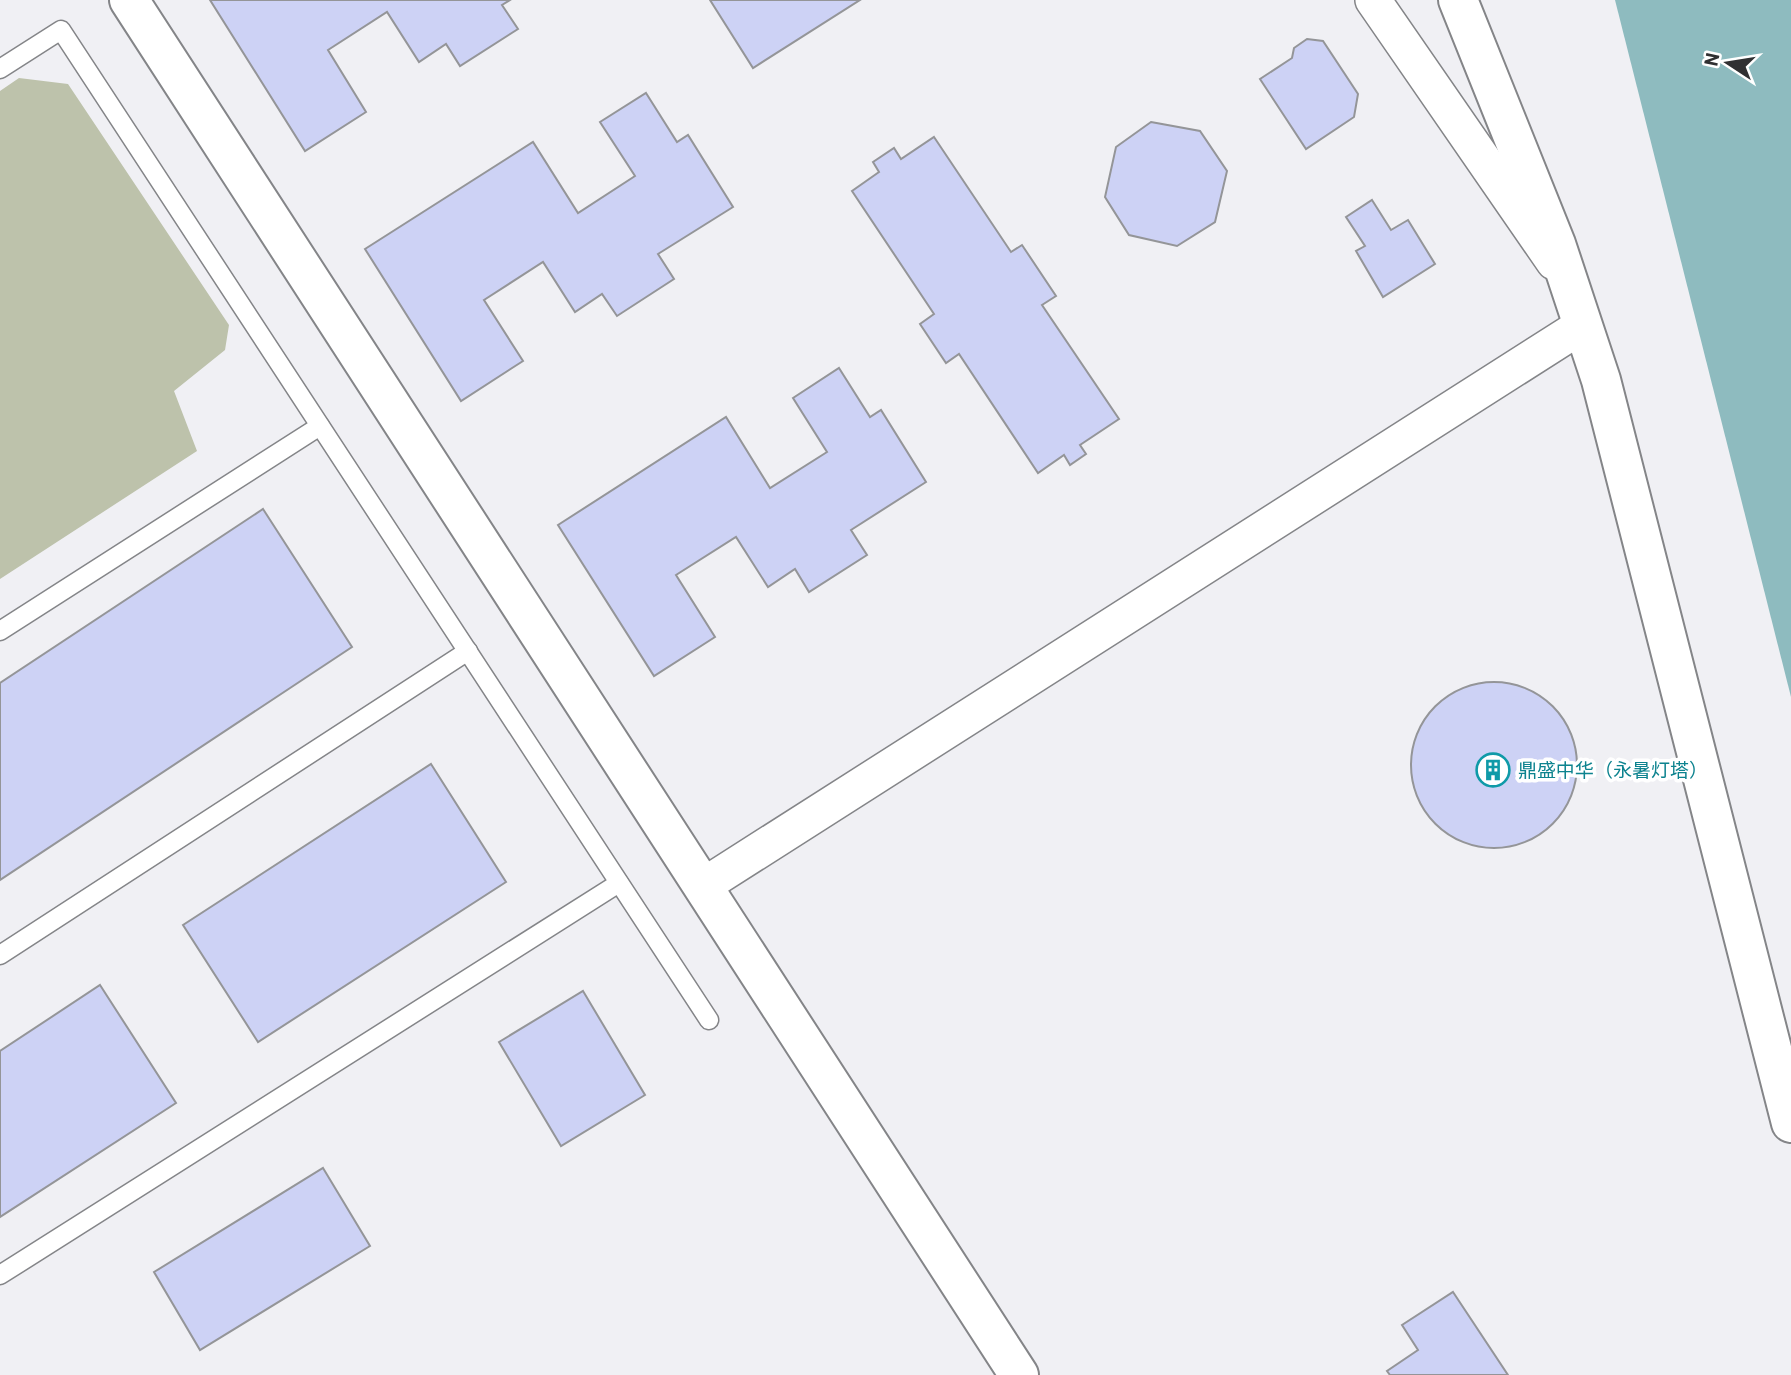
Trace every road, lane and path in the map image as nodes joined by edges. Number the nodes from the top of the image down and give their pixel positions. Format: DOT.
graph roads {
  1 [pos="129,0"];
  2 [pos="1373,0"];
  3 [pos="1458,0"];
  4 [pos="0,69"];
  5 [pos="1569,284"];
  6 [pos="1583,325"];
  7 [pos="320,426"];
  8 [pos="0,631"];
  9 [pos="468,651"];
  10 [pos="619,883"];
  11 [pos="703,886"];
  12 [pos="0,955"];
  13 [pos="709,1020"];
  14 [pos="1791,1123"];
  15 [pos="0,1275"];
  16 [pos="1019,1375"];
  1 -- 11 [label="street"];
  2 -- 5 [label="street"];
  3 -- 5 [label="street"];
  4 -- 7 [label="lane"];
  5 -- 6 [label="street"];
  6 -- 11 [label="street"];
  6 -- 14 [label="street"];
  7 -- 8 [label="lane"];
  7 -- 9 [label="lane"];
  9 -- 10 [label="lane"];
  9 -- 12 [label="lane"];
  10 -- 13 [label="lane"];
  10 -- 15 [label="lane"];
  11 -- 16 [label="street"];
}
